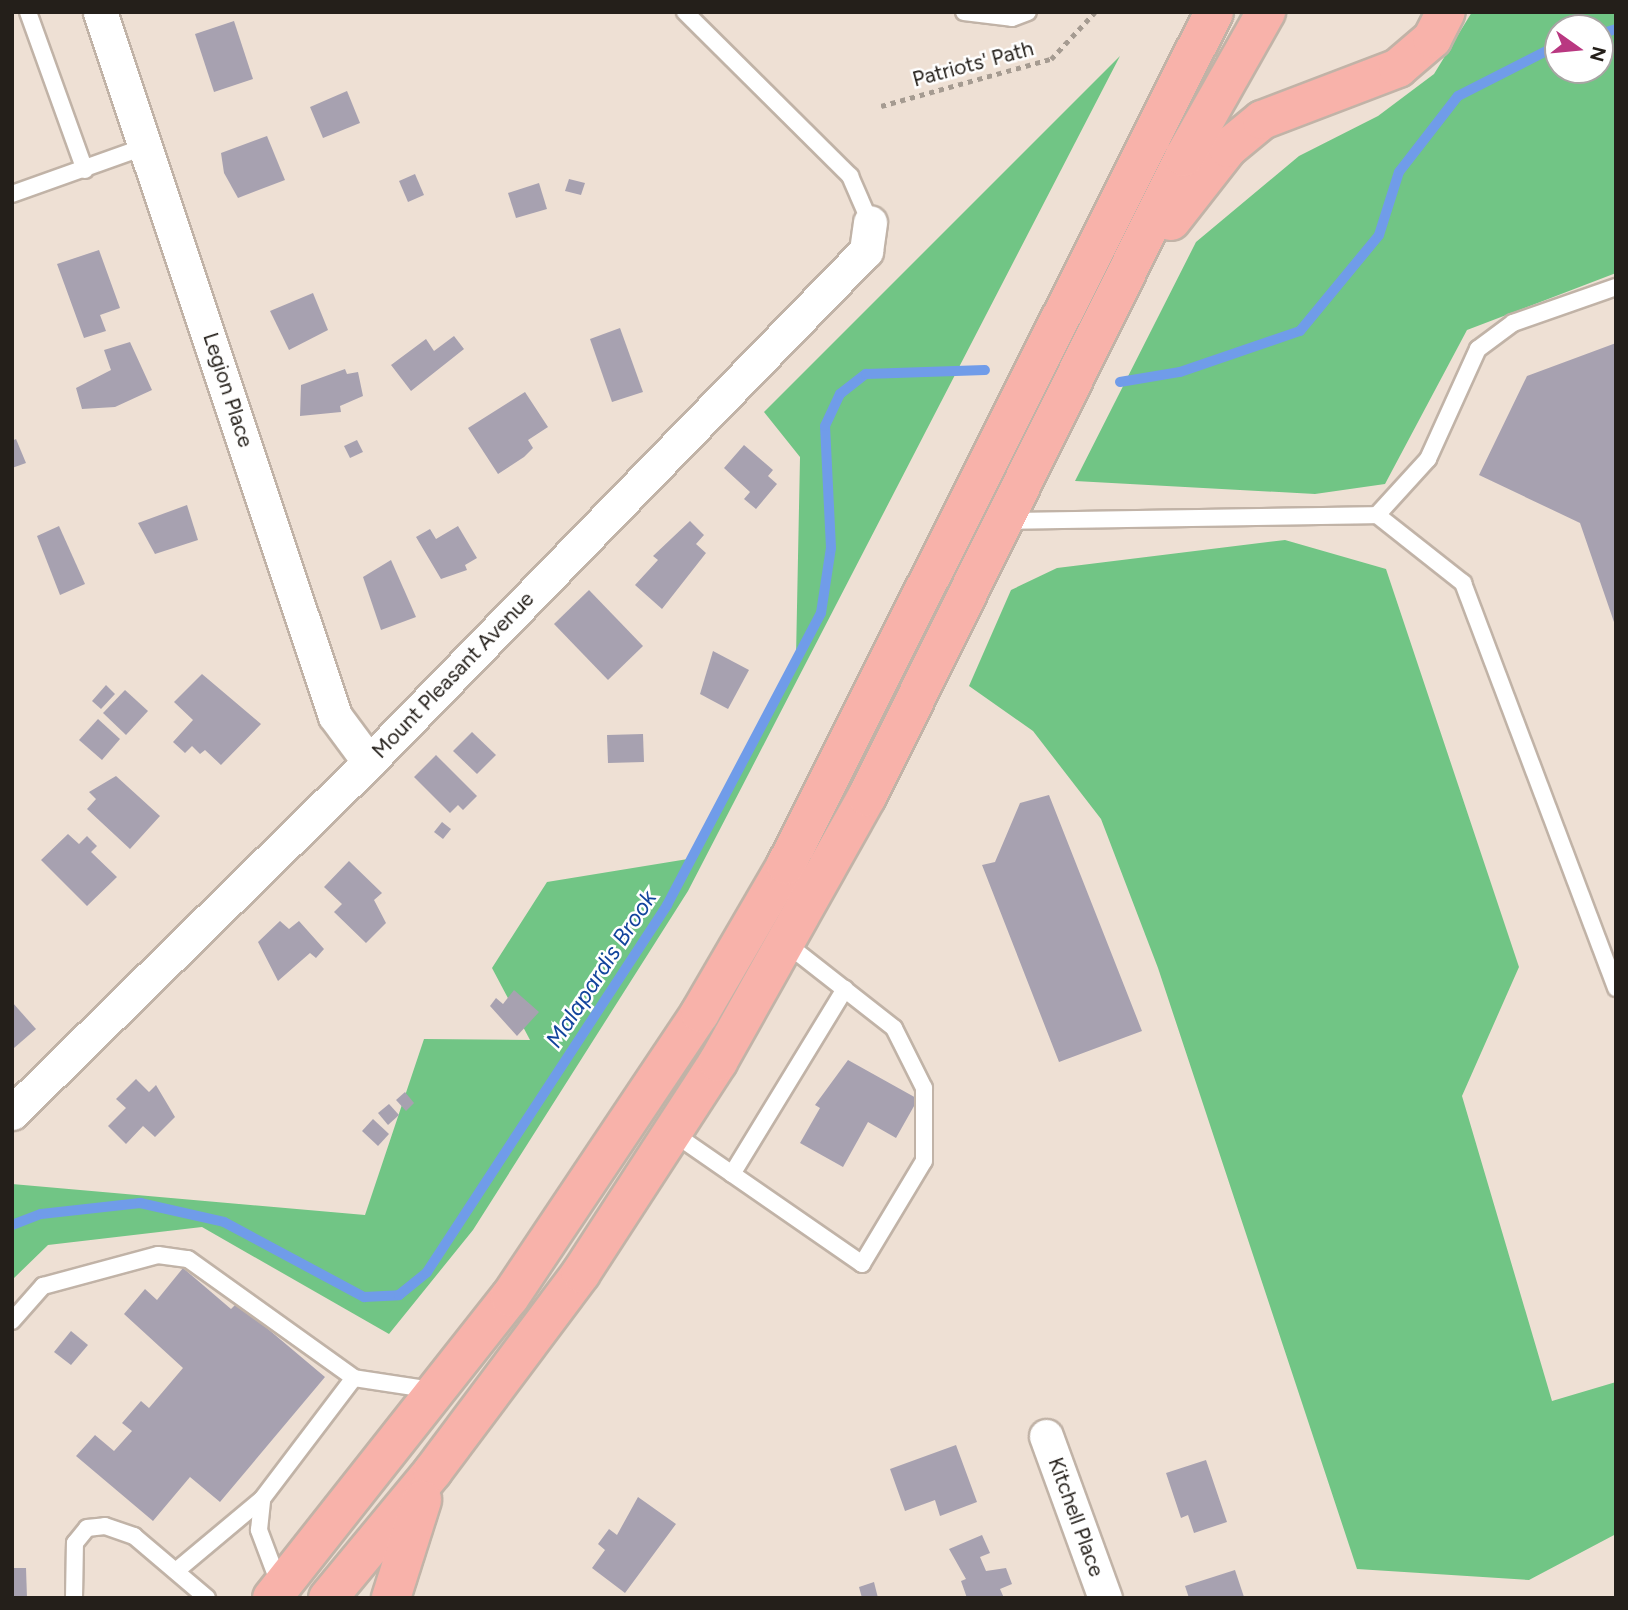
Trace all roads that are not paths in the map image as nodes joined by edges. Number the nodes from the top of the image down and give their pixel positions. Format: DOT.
graph roads {
  1 [pos="28,12"];
  2 [pos="100,12"];
  3 [pos="685,12"];
  4 [pos="964,12"];
  5 [pos="1028,12"];
  6 [pos="1213,12"];
  7 [pos="1266,12"];
  8 [pos="1447,12"];
  9 [pos="144,147"];
  10 [pos="85,170"];
  11 [pos="12,194"];
  12 [pos="870,222"];
  13 [pos="1616,286"];
  14 [pos="1115,295"];
  15 [pos="1377,515"];
  16 [pos="1003,521"];
  17 [pos="369,762"];
  18 [pos="788,944"];
  19 [pos="1616,988"];
  20 [pos="845,989"];
  21 [pos="12,1113"];
  22 [pos="673,1133"];
  23 [pos="732,1174"];
  24 [pos="12,1321"];
  25 [pos="354,1378"];
  26 [pos="438,1391"];
  27 [pos="1046,1436"];
  28 [pos="433,1471"];
  29 [pos="262,1499"];
  30 [pos="176,1572"];
  31 [pos="276,1593"];
  32 [pos="74,1598"];
  33 [pos="207,1598"];
  34 [pos="328,1598"];
  35 [pos="391,1598"];
  36 [pos="1105,1598"];
  1 -- 10 [label="lane"];
  2 -- 9 [label="street, Legion Place"];
  3 -- 12 [label="lane"];
  4 -- 5 [label="lane"];
  6 -- 26 [label="main road"];
  7 -- 14 [label="main road"];
  8 -- 14 [label="main road"];
  9 -- 10 [label="lane"];
  9 -- 17 [label="street, Legion Place"];
  10 -- 11 [label="lane"];
  12 -- 17 [label="street, Mount Pleasant Avenue"];
  13 -- 15 [label="lane"];
  14 -- 16 [label="main road"];
  15 -- 16 [label="lane"];
  15 -- 19 [label="lane"];
  16 -- 18 [label="main road"];
  17 -- 21 [label="street, Mount Pleasant Avenue"];
  18 -- 20 [label="lane"];
  18 -- 22 [label="main road"];
  20 -- 23 [label="lane"];
  20 -- 23 [label="lane"];
  22 -- 23 [label="lane"];
  22 -- 28 [label="main road"];
  24 -- 25 [label="lane"];
  25 -- 26 [label="lane"];
  25 -- 29 [label="lane"];
  26 -- 31 [label="main road"];
  27 -- 36 [label="street, Kitchell Place"];
  28 -- 34 [label="main road"];
  28 -- 35 [label="main road"];
  29 -- 30 [label="lane"];
  29 -- 31 [label="lane"];
  30 -- 32 [label="lane"];
  30 -- 33 [label="lane"];
}
